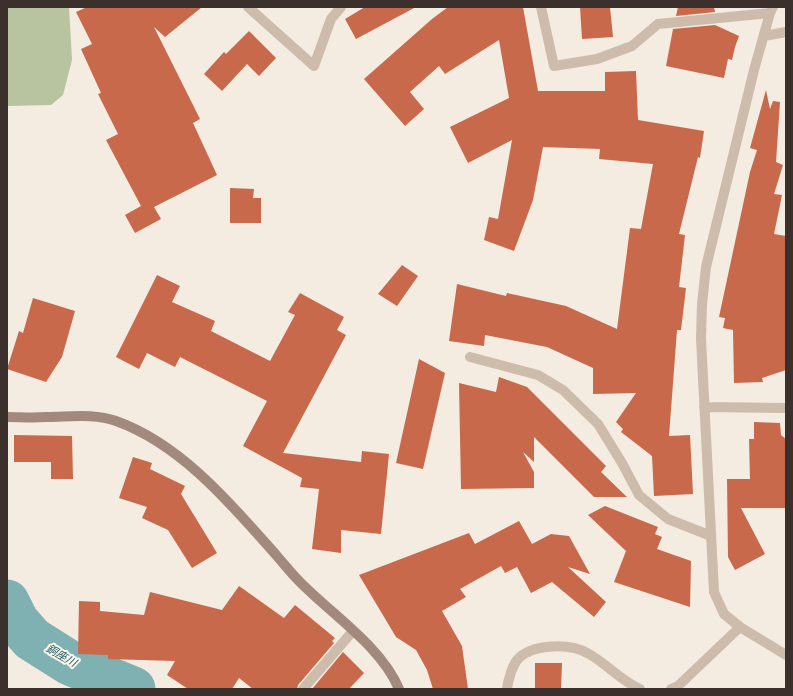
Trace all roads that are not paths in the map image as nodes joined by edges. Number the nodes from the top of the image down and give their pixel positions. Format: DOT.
graph roads {
  1 [pos="248,7"];
  2 [pos="341,7"];
  3 [pos="541,7"];
  4 [pos="771,10"];
  5 [pos="786,32"];
  6 [pos="764,36"];
  7 [pos="470,357"];
  8 [pos="704,407"];
  9 [pos="786,408"];
  10 [pos="7,417"];
  11 [pos="712,536"];
  12 [pos="740,627"];
  13 [pos="353,631"];
  14 [pos="786,655"];
  15 [pos="303,689"];
  16 [pos="399,689"];
  17 [pos="507,689"];
  18 [pos="640,689"];
  19 [pos="671,689"];
  1 -- 2 [label="street"];
  3 -- 4 [label="street"];
  4 -- 6 [label="street"];
  5 -- 6 [label="street"];
  6 -- 8 [label="street"];
  7 -- 11 [label="street"];
  8 -- 9 [label="street"];
  8 -- 11 [label="street"];
  10 -- 13 [label="street"];
  11 -- 12 [label="street"];
  12 -- 14 [label="street"];
  12 -- 19 [label="street"];
  13 -- 15 [label="street"];
  13 -- 16 [label="street"];
  17 -- 18 [label="street"];
}
